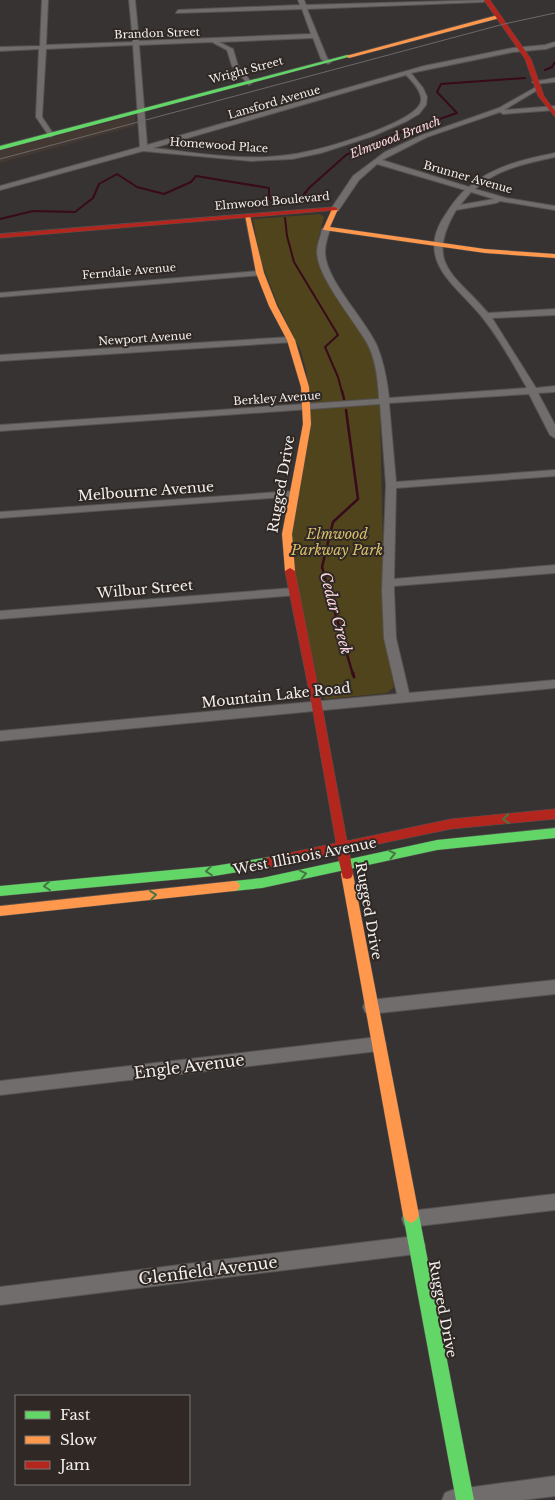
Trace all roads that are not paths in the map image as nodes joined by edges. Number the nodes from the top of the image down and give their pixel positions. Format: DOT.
graph roads {
  1 [pos="45,0"];
  2 [pos="132,0"];
  3 [pos="302,0"];
  4 [pos="485,0"];
  5 [pos="304,7"];
  6 [pos="178,12"];
  7 [pos="498,16"];
  8 [pos="316,36"];
  9 [pos="213,41"];
  10 [pos="136,44"];
  11 [pos="555,44"];
  12 [pos="41,48"];
  13 [pos="521,49"];
  14 [pos="0,50"];
  15 [pos="328,62"];
  16 [pos="407,73"];
  17 [pos="555,80"];
  18 [pos="249,83"];
  19 [pos="537,85"];
  20 [pos="142,110"];
  21 [pos="553,111"];
  22 [pos="488,114"];
  23 [pos="50,135"];
  24 [pos="166,142"];
  25 [pos="0,148"];
  26 [pos="144,149"];
  27 [pos="169,151"];
  28 [pos="555,155"];
  29 [pos="376,161"];
  30 [pos="0,188"];
  31 [pos="468,190"];
  32 [pos="506,200"];
  33 [pos="555,208"];
  34 [pos="452,209"];
  35 [pos="335,210"];
  36 [pos="247,216"];
  37 [pos="326,229"];
  38 [pos="0,236"];
  39 [pos="438,244"];
  40 [pos="555,256"];
  41 [pos="260,272"];
  42 [pos="0,295"];
  43 [pos="471,299"];
  44 [pos="555,312"];
  45 [pos="525,314"];
  46 [pos="486,316"];
  47 [pos="291,340"];
  48 [pos="0,358"];
  49 [pos="555,389"];
  50 [pos="534,391"];
  51 [pos="385,402"];
  52 [pos="307,407"];
  53 [pos="0,428"];
  54 [pos="555,435"];
  55 [pos="555,473"];
  56 [pos="391,485"];
  57 [pos="294,494"];
  58 [pos="0,515"];
  59 [pos="555,569"];
  60 [pos="389,583"];
  61 [pos="293,592"];
  62 [pos="0,615"];
  63 [pos="555,684"];
  64 [pos="404,698"];
  65 [pos="317,706"];
  66 [pos="0,736"];
  67 [pos="555,814"];
  68 [pos="555,833"];
  69 [pos="343,845"];
  70 [pos="345,865"];
  71 [pos="122,879"];
  72 [pos="0,891"];
  73 [pos="122,899"];
  74 [pos="0,911"];
  75 [pos="555,987"];
  76 [pos="370,1007"];
  77 [pos="378,1044"];
  78 [pos="0,1088"];
  79 [pos="555,1202"];
  80 [pos="410,1219"];
  81 [pos="416,1245"];
  82 [pos="0,1296"];
  83 [pos="555,1486"];
  84 [pos="460,1499"];
  1 -- 12 [label="street"];
  2 -- 10 [label="street"];
  3 -- 5 [label="street"];
  4 -- 5 [label="street"];
  4 -- 7 [label="street"];
  5 -- 6 [label="street"];
  5 -- 8 [label="street"];
  7 -- 13 [label="street"];
  7 -- 15 [label="street, Wright Street"];
  8 -- 9 [label="street, Brandon Street"];
  8 -- 15 [label="street"];
  9 -- 10 [label="street, Brandon Street"];
  9 -- 18 [label="street"];
  10 -- 12 [label="street, Brandon Street"];
  10 -- 20 [label="street"];
  11 -- 13 [label="street, Lansford Avenue"];
  12 -- 14 [label="street, Brandon Street"];
  12 -- 23 [label="street"];
  13 -- 16 [label="street, Lansford Avenue"];
  13 -- 19 [label="street"];
  15 -- 18 [label="street, Wright Street"];
  16 -- 24 [label="street, Lansford Avenue"];
  16 -- 27 [label="street, Homewood Place"];
  17 -- 19 [label="street, Elmwood Boulevard"];
  18 -- 20 [label="street, Wright Street"];
  19 -- 21 [label="street"];
  19 -- 22 [label="street, Elmwood Boulevard"];
  20 -- 23 [label="street, Wright Street"];
  20 -- 26 [label="street"];
  21 -- 22 [label="street"];
  22 -- 29 [label="street, Elmwood Boulevard"];
  23 -- 25 [label="street, Wright Street"];
  24 -- 26 [label="street, Lansford Avenue"];
  24 -- 27 [label="street"];
  26 -- 27 [label="street, Homewood Place"];
  26 -- 30 [label="street, Lansford Avenue"];
  28 -- 31 [label="street"];
  29 -- 31 [label="street, Brunner Avenue"];
  29 -- 35 [label="street, Elmwood Boulevard"];
  31 -- 32 [label="street, Brunner Avenue"];
  31 -- 34 [label="street"];
  32 -- 33 [label="street, Brunner Avenue"];
  32 -- 34 [label="street"];
  34 -- 39 [label="street"];
  35 -- 36 [label="street, Elmwood Boulevard"];
  35 -- 37 [label="street"];
  36 -- 38 [label="street, Elmwood Boulevard"];
  36 -- 41 [label="street, Rugged Drive"];
  37 -- 39 [label="street"];
  37 -- 51 [label="street"];
  39 -- 40 [label="street"];
  39 -- 43 [label="street"];
  41 -- 42 [label="street, Ferndale Avenue"];
  41 -- 47 [label="street, Rugged Drive"];
  43 -- 45 [label="street"];
  43 -- 46 [label="street"];
  44 -- 45 [label="street"];
  45 -- 46 [label="street"];
  46 -- 50 [label="street"];
  47 -- 48 [label="street, Newport Avenue"];
  47 -- 52 [label="street, Rugged Drive"];
  49 -- 50 [label="street, Berkley Avenue"];
  50 -- 51 [label="street, Berkley Avenue"];
  50 -- 54 [label="street"];
  51 -- 52 [label="street, Berkley Avenue"];
  51 -- 56 [label="street"];
  52 -- 53 [label="street, Berkley Avenue"];
  52 -- 57 [label="street, Rugged Drive"];
  55 -- 56 [label="street"];
  56 -- 60 [label="street"];
  57 -- 58 [label="street, Melbourne Avenue"];
  57 -- 61 [label="street, Rugged Drive"];
  59 -- 60 [label="street"];
  60 -- 64 [label="street"];
  61 -- 62 [label="street, Wilbur Street"];
  61 -- 65 [label="street, Rugged Drive"];
  63 -- 64 [label="street, Mountain Lake Road"];
  64 -- 65 [label="street, Mountain Lake Road"];
  65 -- 66 [label="street, Mountain Lake Road"];
  65 -- 69 [label="street, Rugged Drive"];
  67 -- 69 [label="street, West Illinois Avenue, one-way"];
  70 -- 68 [label="street, West Illinois Avenue, one-way"];
  69 -- 70 [label="street, Rugged Drive"];
  69 -- 71 [label="street, West Illinois Avenue, one-way"];
  73 -- 70 [label="street, West Illinois Avenue, one-way"];
  70 -- 76 [label="street, Rugged Drive"];
  71 -- 72 [label="street, West Illinois Avenue, one-way"];
  71 -- 73 [label="street"];
  73 -- 74 [label="street, West Illinois Avenue"];
  75 -- 76 [label="street"];
  76 -- 77 [label="street, Rugged Drive"];
  77 -- 78 [label="street, Engle Avenue"];
  77 -- 80 [label="street, Rugged Drive"];
  79 -- 80 [label="street"];
  80 -- 81 [label="street, Rugged Drive"];
  81 -- 82 [label="street, Glenfield Avenue"];
  81 -- 84 [label="street, Rugged Drive"];
  83 -- 84 [label="street"];
}
